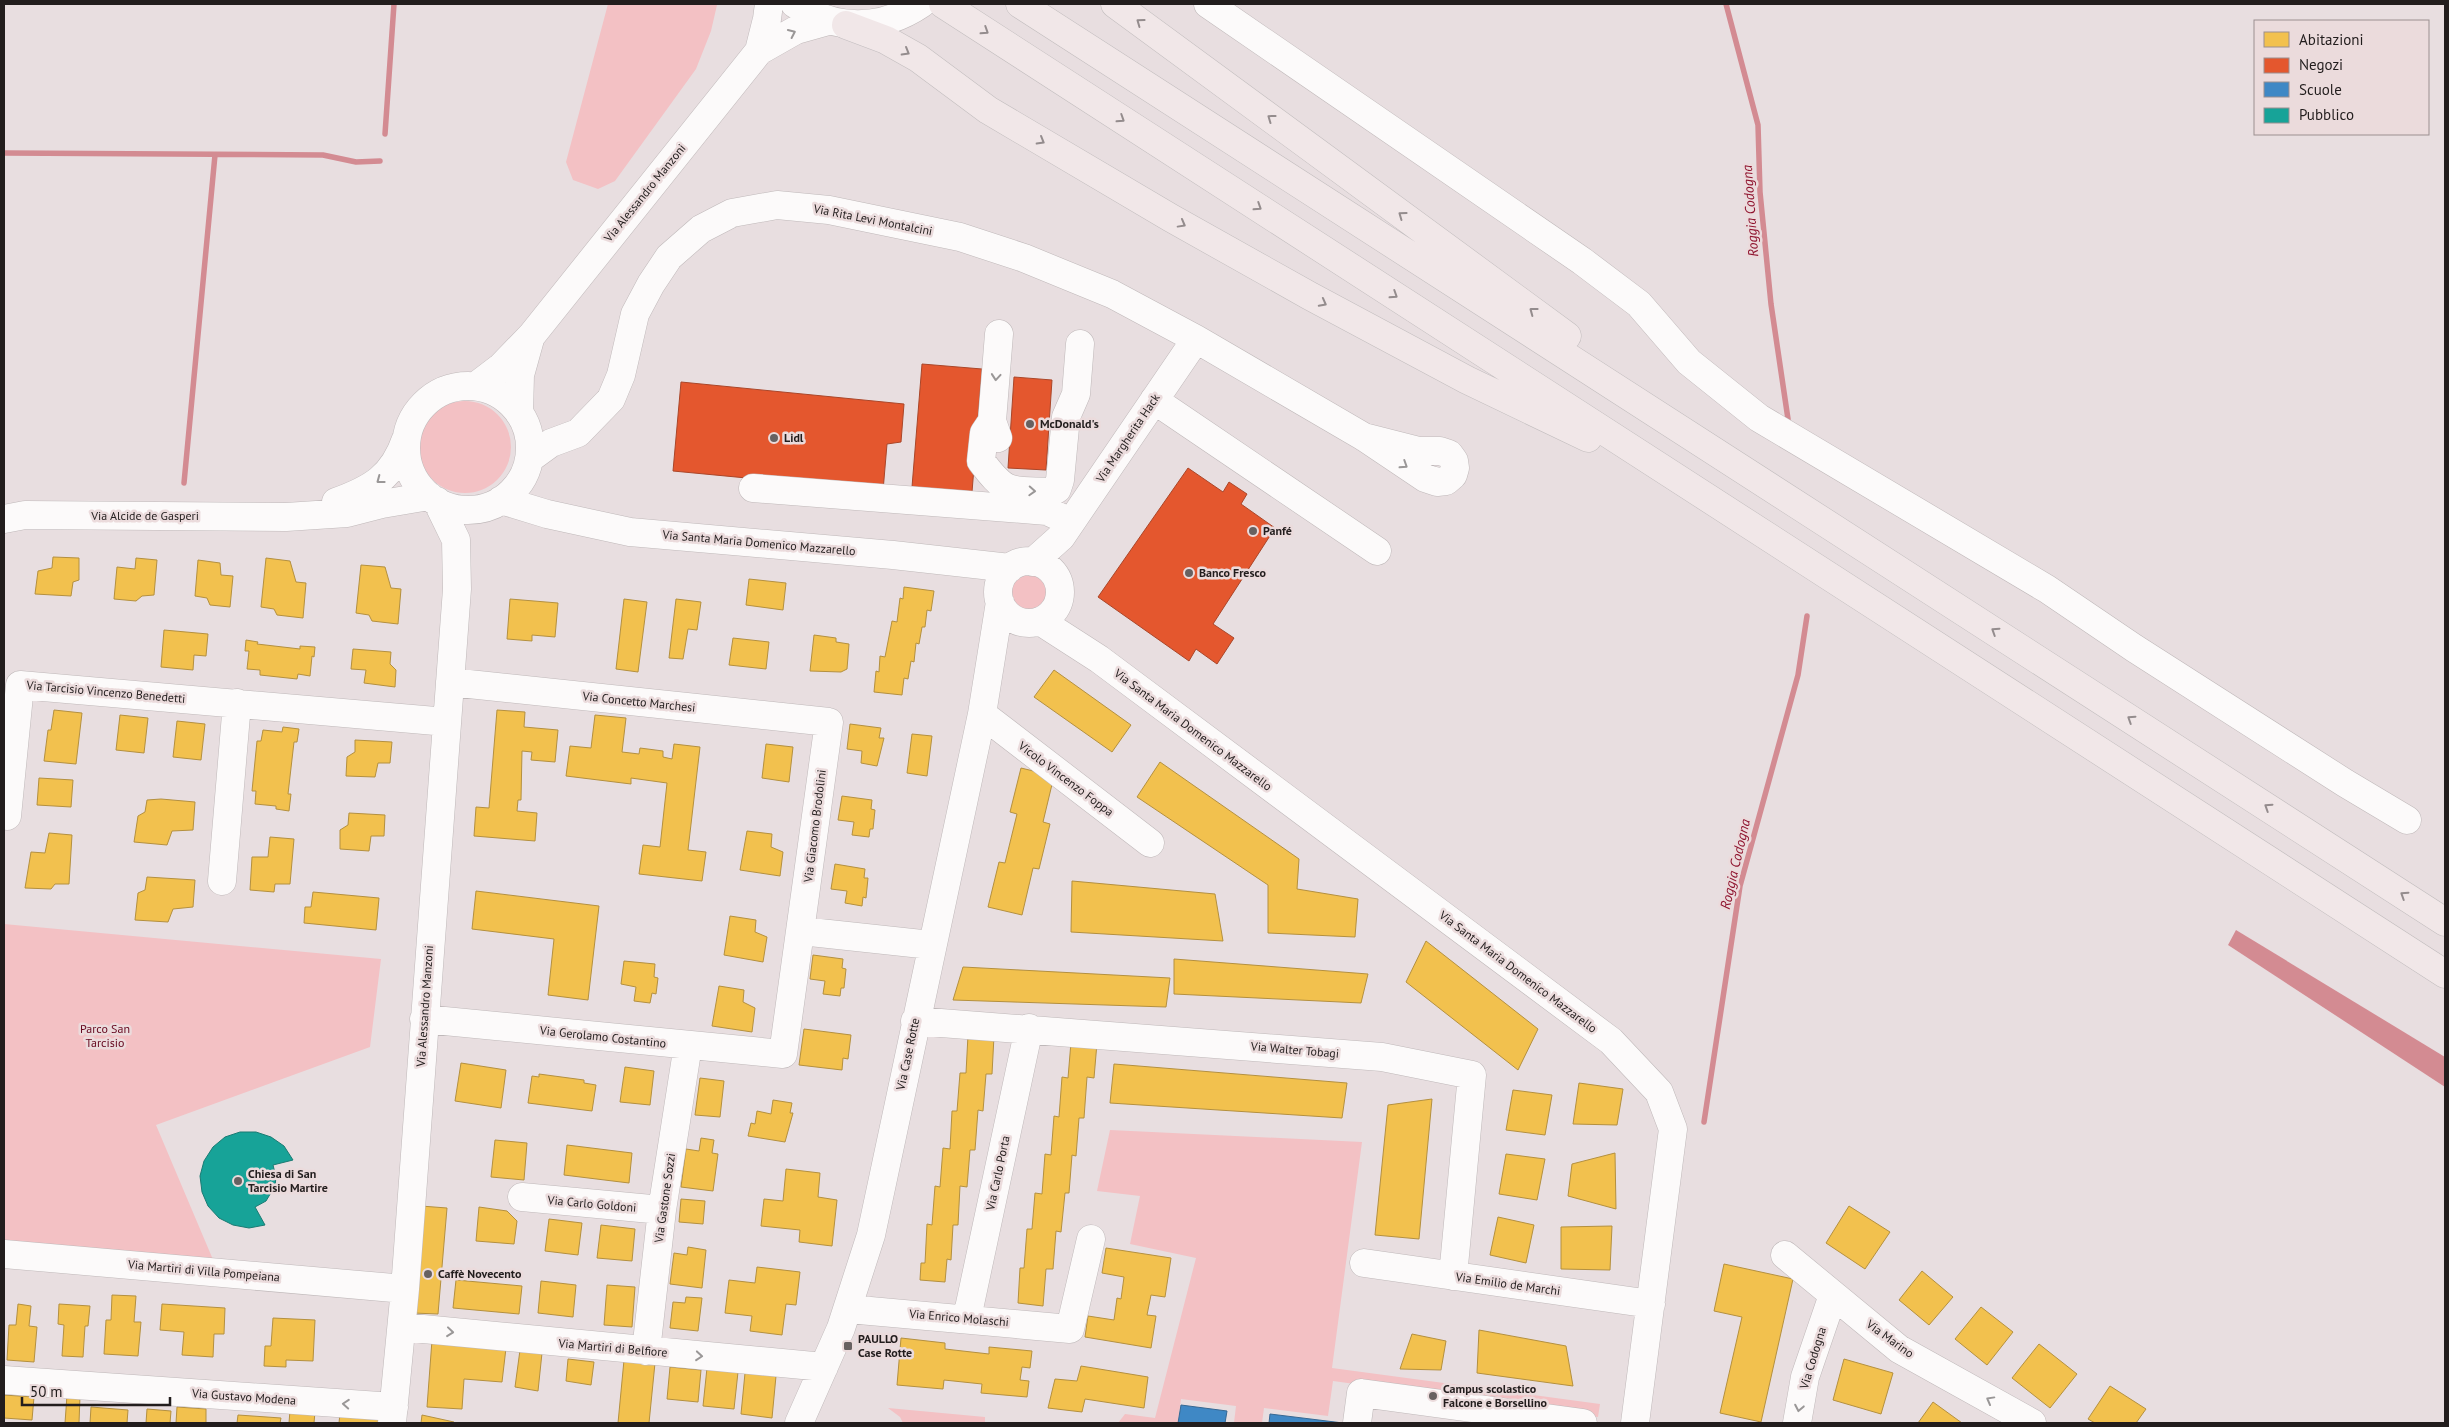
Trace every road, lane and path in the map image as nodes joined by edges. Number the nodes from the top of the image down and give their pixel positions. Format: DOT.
graph roads {
  1 [pos="769,4"];
  2 [pos="795,4"];
  3 [pos="921,4"];
  4 [pos="943,4"];
  5 [pos="1020,4"];
  6 [pos="1115,4"];
  7 [pos="1208,4"];
  8 [pos="837,23"];
  9 [pos="759,51"];
  10 [pos="999,334"];
  11 [pos="532,335"];
  12 [pos="1196,339"];
  13 [pos="1080,344"];
  14 [pos="476,386"];
  15 [pos="1154,400"];
  16 [pos="520,415"];
  17 [pos="590,422"];
  18 [pos="1364,436"];
  19 [pos="406,439"];
  20 [pos="1710,448"];
  21 [pos="528,461"];
  22 [pos="1687,484"];
  23 [pos="753,488"];
  24 [pos="433,499"];
  25 [pos="497,503"];
  26 [pos="286,516"];
  27 [pos="4,519"];
  28 [pos="578,520"];
  29 [pos="1066,529"];
  30 [pos="1377,551"];
  31 [pos="941,561"];
  32 [pos="1039,576"];
  33 [pos="457,589"];
  34 [pos="999,601"];
  35 [pos="1037,622"];
  36 [pos="1099,659"];
  37 [pos="988,675"];
  38 [pos="450,682"];
  39 [pos="236,702"];
  40 [pos="982,714"];
  41 [pos="447,722"];
  42 [pos="829,722"];
  43 [pos="4,815"];
  44 [pos="2407,820"];
  45 [pos="1150,843"];
  46 [pos="222,881"];
  47 [pos="2445,922"];
  48 [pos="801,930"];
  49 [pos="931,945"];
  50 [pos="2445,974"];
  51 [pos="424,1019"];
  52 [pos="915,1021"];
  53 [pos="1029,1028"];
  54 [pos="688,1045"];
  55 [pos="783,1054"];
  56 [pos="522,1197"];
  57 [pos="662,1210"];
  58 [pos="1091,1239"];
  59 [pos="4,1254"];
  60 [pos="1785,1255"];
  61 [pos="1364,1263"];
  62 [pos="1453,1276"];
  63 [pos="405,1289"];
  64 [pos="1833,1295"];
  65 [pos="1651,1304"];
  66 [pos="848,1309"];
  67 [pos="967,1318"];
  68 [pos="402,1327"];
  69 [pos="646,1351"];
  70 [pos="824,1367"];
  71 [pos="4,1380"];
  72 [pos="393,1415"];
  73 [pos="799,1423"];
  74 [pos="1357,1423"];
  75 [pos="1583,1423"];
  76 [pos="1635,1423"];
  77 [pos="1797,1423"];
  78 [pos="2032,1423"];
  1 -- 9 [label="street, Via Alessandro Manzoni"];
  2 -- 8 [label="street"];
  3 -- 8 [label="street, Via Alessandro Manzoni"];
  4 -- 22 [label="highway, one-way"];
  5 -- 20 [label="highway"];
  20 -- 6 [label="highway, one-way"];
  7 -- 44 [label="street"];
  9 -- 8 [label="street, Via Alessandro Manzoni, one-way"];
  8 -- 22 [label="highway, one-way"];
  9 -- 11 [label="street, Via Alessandro Manzoni"];
  10 -- 13 [label="street, one-way"];
  11 -- 14 [label="street, Via Alessandro Manzoni"];
  11 -- 16 [label="street, Via Alessandro Manzoni"];
  12 -- 15 [label="street, Via Margherita Hack"];
  12 -- 17 [label="street, Via Rita Levi Montalcini"];
  12 -- 18 [label="street, Via Rita Levi Montalcini"];
  14 -- 16 [label="street"];
  14 -- 19 [label="street"];
  15 -- 29 [label="street, Via Margherita Hack"];
  15 -- 30 [label="street"];
  16 -- 17 [label="street"];
  16 -- 21 [label="street"];
  17 -- 21 [label="street, Via Rita Levi Montalcini"];
  19 -- 24 [label="street"];
  19 -- 26 [label="street, Via Alcide de Gasperi, one-way"];
  47 -- 20 [label="highway, one-way"];
  21 -- 25 [label="street"];
  21 -- 28 [label="street, Via Santa Maria Domenico Mazzarello"];
  22 -- 50 [label="highway"];
  23 -- 29 [label="street"];
  24 -- 25 [label="street"];
  24 -- 26 [label="street, Via Alcide de Gasperi"];
  24 -- 33 [label="street, Via Alessandro Manzoni"];
  25 -- 28 [label="street, Via Santa Maria Domenico Mazzarello"];
  25 -- 33 [label="street, Via Alessandro Manzoni"];
  26 -- 27 [label="street, Via Alcide de Gasperi"];
  28 -- 31 [label="street, Via Santa Maria Domenico Mazzarello"];
  29 -- 32 [label="street"];
  31 -- 32 [label="street, Via Santa Maria Domenico Mazzarello"];
  31 -- 34 [label="street, Via Santa Maria Domenico Mazzarello"];
  32 -- 34 [label="street"];
  32 -- 35 [label="street"];
  32 -- 36 [label="street, Via Santa Maria Domenico Mazzarello"];
  33 -- 38 [label="street, Via Alessandro Manzoni"];
  34 -- 35 [label="street"];
  34 -- 37 [label="street, Via Case Rotte"];
  35 -- 36 [label="street, Via Santa Maria Domenico Mazzarello"];
  35 -- 37 [label="street, Via Case Rotte"];
  36 -- 65 [label="street, Via Santa Maria Domenico Mazzarello"];
  37 -- 40 [label="street, Via Case Rotte"];
  38 -- 41 [label="street, Via Alessandro Manzoni"];
  38 -- 42 [label="street, Via Concetto Marchesi"];
  39 -- 41 [label="street, Via Tarcisio Vincenzo Benedetti"];
  39 -- 43 [label="street, Via Tarcisio Vincenzo Benedetti"];
  39 -- 46 [label="street"];
  40 -- 45 [label="street, Vicolo Vincenzo Foppa"];
  40 -- 49 [label="street, Via Case Rotte"];
  41 -- 51 [label="street, Via Alessandro Manzoni"];
  42 -- 48 [label="street, Via Giacomo Brodolini"];
  48 -- 49 [label="street"];
  48 -- 55 [label="street, Via Giacomo Brodolini"];
  49 -- 52 [label="street, Via Case Rotte"];
  51 -- 54 [label="street, Via Gerolamo Costantino"];
  51 -- 63 [label="street, Via Alessandro Manzoni"];
  52 -- 53 [label="street, Via Walter Tobagi"];
  52 -- 66 [label="street, Via Case Rotte"];
  53 -- 62 [label="street, Via Walter Tobagi"];
  53 -- 67 [label="street, Via Carlo Porta"];
  54 -- 55 [label="street, Via Gerolamo Costantino"];
  54 -- 57 [label="street, Via Gastone Sozzi"];
  56 -- 57 [label="street, Via Carlo Goldoni"];
  57 -- 69 [label="street, Via Gastone Sozzi"];
  58 -- 67 [label="street, Via Enrico Molaschi"];
  59 -- 63 [label="street, Via Martiri di Villa Pompeiana"];
  60 -- 64 [label="street, Via Marino"];
  61 -- 62 [label="street, Via Emilio de Marchi"];
  62 -- 65 [label="street, Via Emilio de Marchi"];
  63 -- 68 [label="street, Via Alessandro Manzoni"];
  64 -- 77 [label="street, Via Codogna, one-way"];
  78 -- 64 [label="street, Via Marino, one-way"];
  65 -- 76 [label="street, Via Santa Maria Domenico Mazzarello"];
  66 -- 67 [label="street, Via Enrico Molaschi"];
  66 -- 70 [label="street, Via Case Rotte"];
  68 -- 69 [label="street, Via Martiri di Belfiore, one-way"];
  68 -- 72 [label="street, Via Alessandro Manzoni"];
  69 -- 70 [label="street, Via Martiri di Belfiore, one-way"];
  70 -- 73 [label="street, Via Case Rotte"];
  72 -- 71 [label="street, Via Gustavo Modena, one-way"];
  74 -- 75 [label="street"];
}
